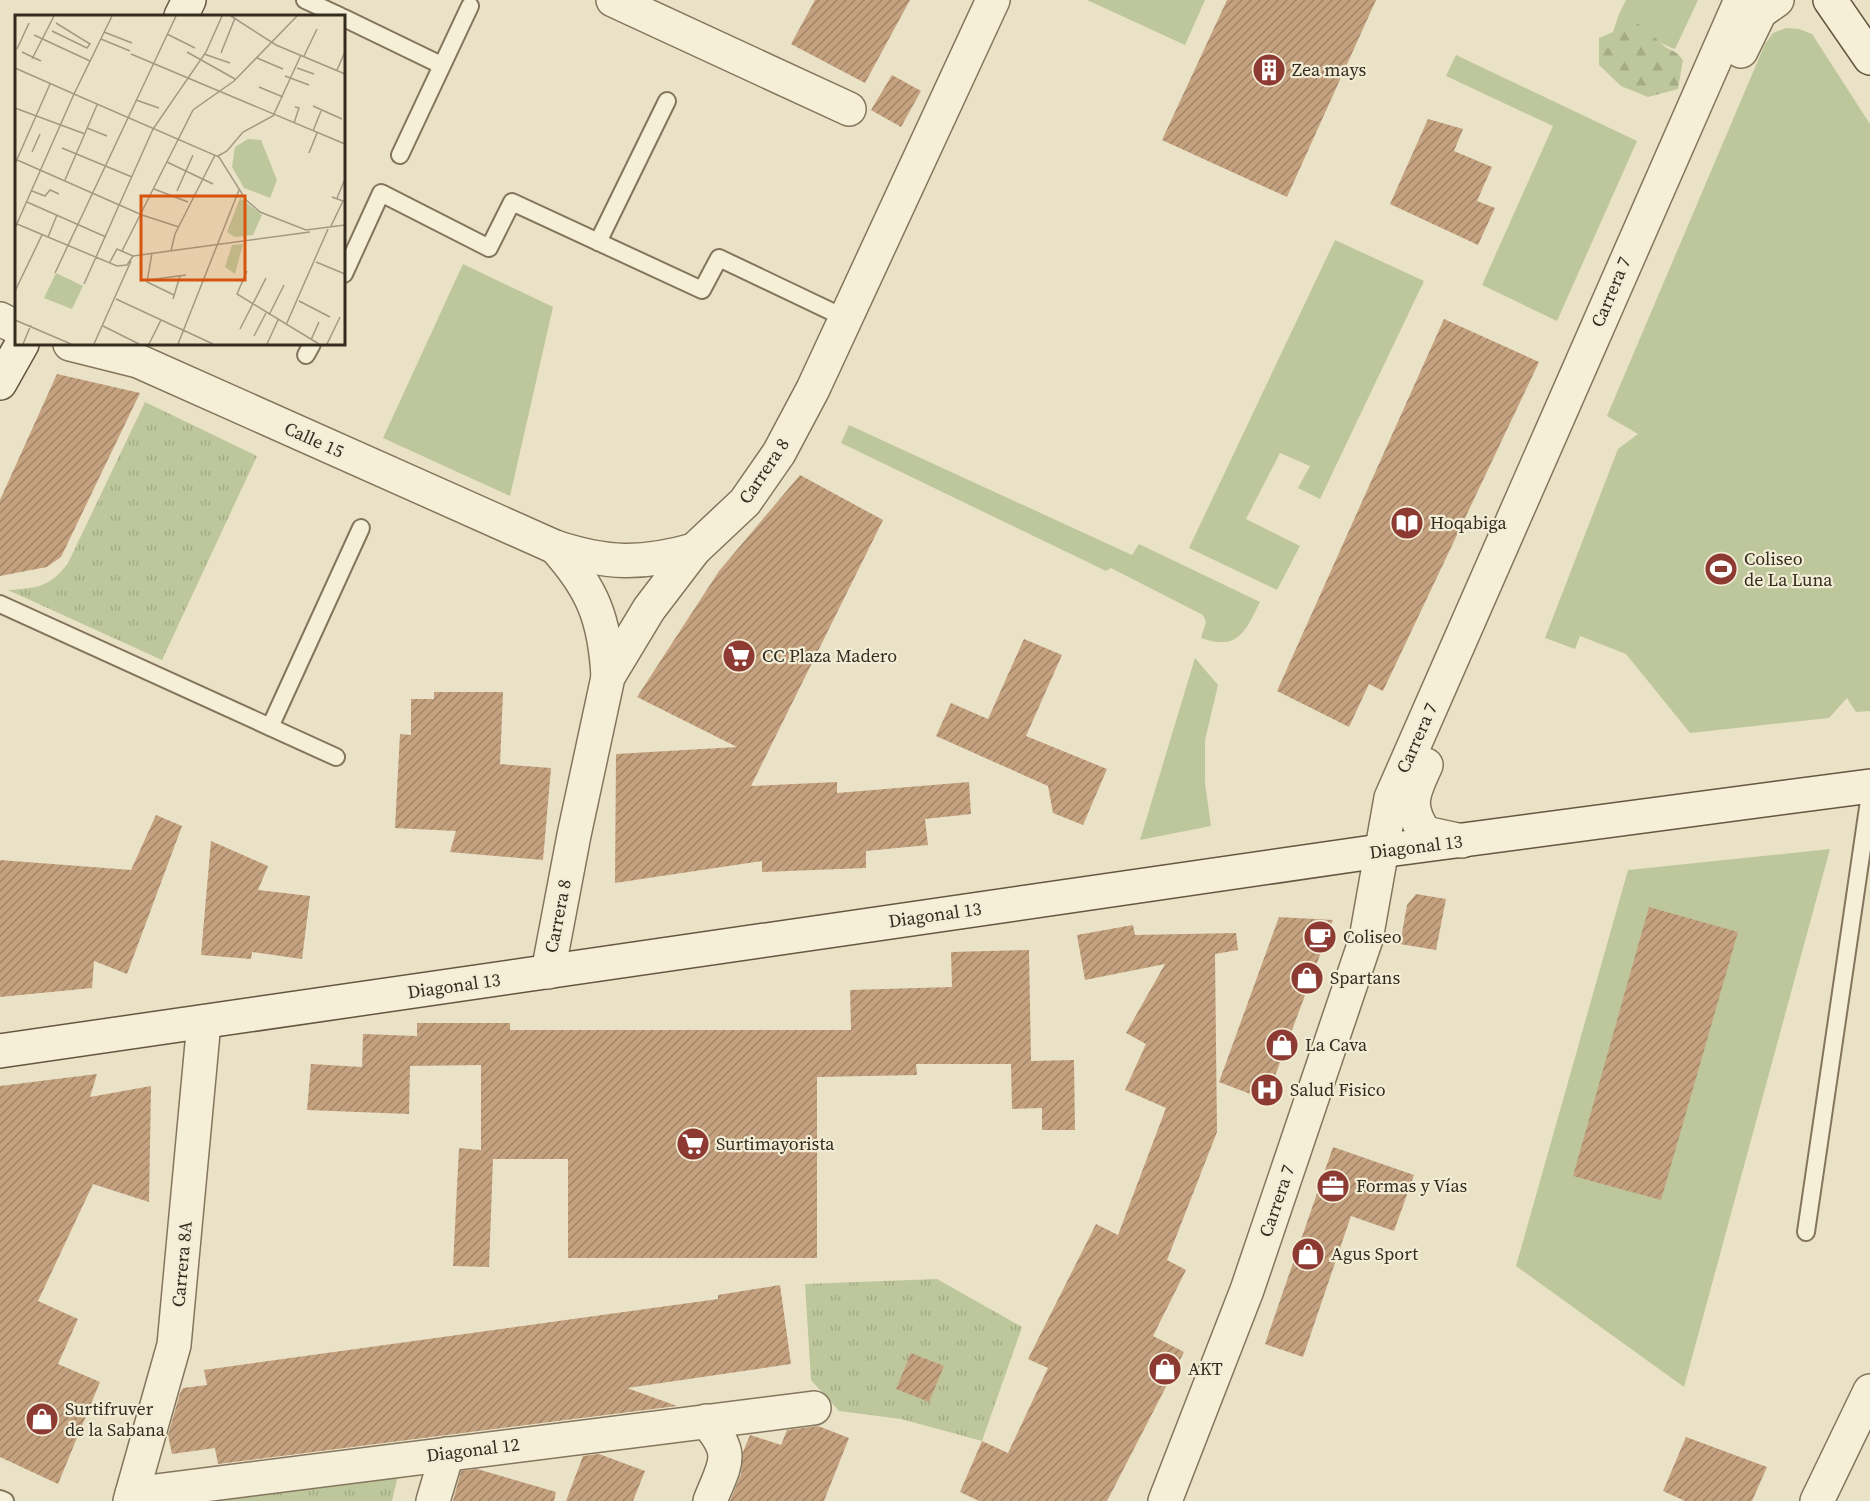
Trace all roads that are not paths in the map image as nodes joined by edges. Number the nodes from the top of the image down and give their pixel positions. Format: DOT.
graph roads {
  1 [pos="189,0"];
  2 [pos="305,0"];
  3 [pos="613,0"];
  4 [pos="993,0"];
  5 [pos="1741,0"];
  6 [pos="1777,0"];
  7 [pos="1828,4"];
  8 [pos="470,6"];
  9 [pos="182,15"];
  10 [pos="338,15"];
  11 [pos="345,18"];
  12 [pos="1870,58"];
  13 [pos="441,65"];
  14 [pos="667,101"];
  15 [pos="849,109"];
  16 [pos="400,155"];
  17 [pos="598,242"];
  18 [pos="349,246"];
  19 [pos="345,268"];
  20 [pos="845,318"];
  21 [pos="0,319"];
  22 [pos="15,326"];
  23 [pos="21,345"];
  24 [pos="74,345"];
  25 [pos="0,383"];
  26 [pos="361,528"];
  27 [pos="555,547"];
  28 [pos="694,550"];
  29 [pos="0,604"];
  30 [pos="608,677"];
  31 [pos="270,728"];
  32 [pos="336,757"];
  33 [pos="1870,786"];
  34 [pos="1870,794"];
  35 [pos="1462,842"];
  36 [pos="1380,851"];
  37 [pos="548,972"];
  38 [pos="204,1022"];
  39 [pos="0,1051"];
  40 [pos="1806,1232"];
  41 [pos="1870,1391"];
  42 [pos="814,1408"];
  43 [pos="706,1420"];
  44 [pos="447,1454"];
  45 [pos="131,1497"];
  46 [pos="0,1499"];
  47 [pos="5,1501"];
  48 [pos="433,1501"];
  49 [pos="710,1501"];
  50 [pos="1165,1501"];
  51 [pos="1817,1501"];
  1 -- 9 [label="street"];
  2 -- 10 [label="lane"];
  3 -- 15 [label="street"];
  4 -- 20 [label="street, Carrera 8"];
  5 -- 36 [label="street, Carrera 7"];
  6 -- 35 [label="street, Carrera 7"];
  7 -- 12 [label="street"];
  8 -- 13 [label="lane"];
  11 -- 13 [label="lane"];
  13 -- 16 [label="lane"];
  14 -- 17 [label="lane"];
  17 -- 18 [label="lane"];
  17 -- 20 [label="lane"];
  18 -- 19 [label="lane"];
  20 -- 28 [label="street, Carrera 8"];
  21 -- 22 [label="street"];
  23 -- 25 [label="street"];
  24 -- 27 [label="street, Calle 15"];
  26 -- 31 [label="lane"];
  27 -- 28 [label="street, Calle 15"];
  27 -- 30 [label="street, Calle 15"];
  28 -- 30 [label="street, Carrera 8"];
  29 -- 31 [label="lane"];
  30 -- 37 [label="street, Carrera 8"];
  31 -- 32 [label="lane"];
  33 -- 35 [label="street, Diagonal 13"];
  34 -- 40 [label="lane"];
  35 -- 36 [label="street, Diagonal 13"];
  36 -- 37 [label="street, Diagonal 13"];
  36 -- 50 [label="street, Carrera 7"];
  37 -- 38 [label="street, Diagonal 13"];
  38 -- 39 [label="street, Diagonal 13"];
  38 -- 45 [label="street, Carrera 8A"];
  41 -- 51 [label="street"];
  42 -- 43 [label="street, Diagonal 12"];
  43 -- 44 [label="street, Diagonal 12"];
  43 -- 49 [label="street"];
  44 -- 45 [label="street, Diagonal 12"];
  44 -- 48 [label="street"];
  46 -- 47 [label="lane"];
}
